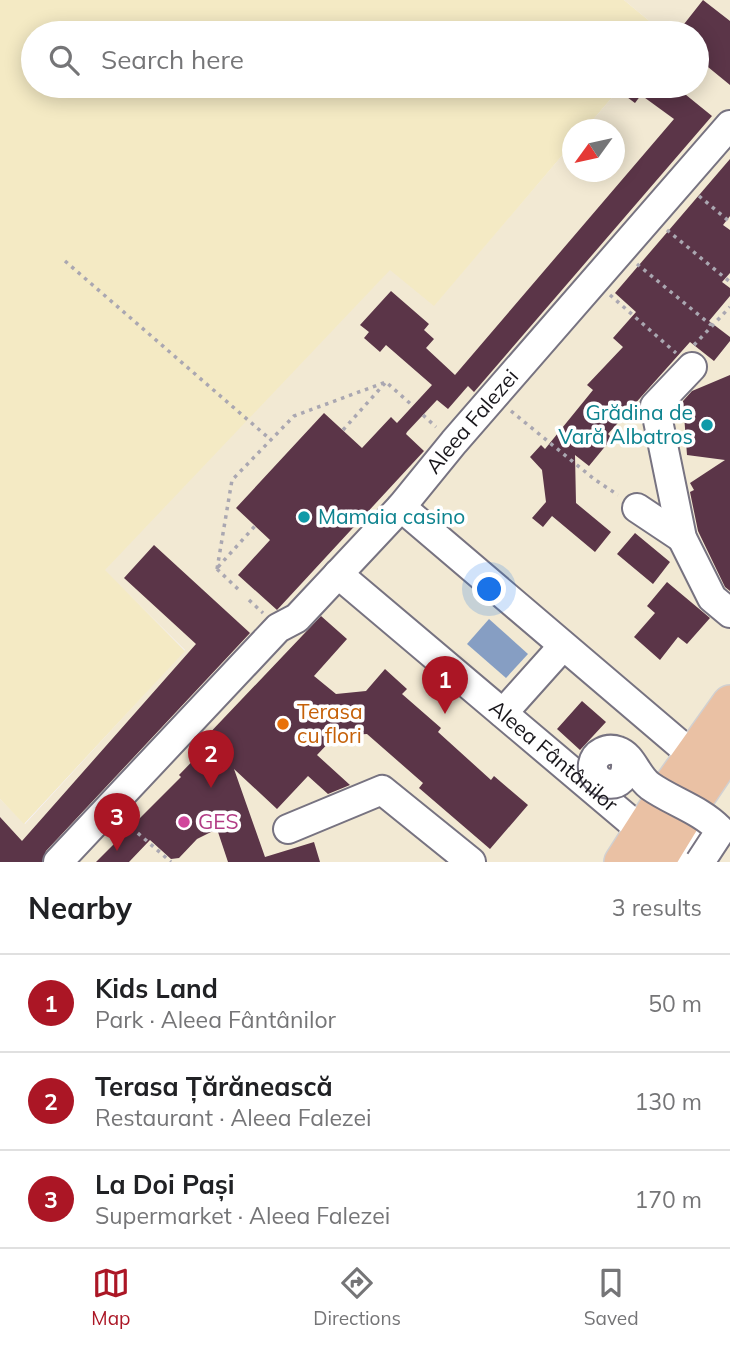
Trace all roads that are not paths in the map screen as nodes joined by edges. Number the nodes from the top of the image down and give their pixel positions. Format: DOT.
graph roads {
  1 [pos="730,125"];
  2 [pos="687,363"];
  3 [pos="401,507"];
  4 [pos="637,508"];
  5 [pos="682,538"];
  6 [pos="338,574"];
  7 [pos="730,613"];
  8 [pos="563,646"];
  9 [pos="730,703"];
  10 [pos="503,713"];
  11 [pos="730,748"];
  12 [pos="692,755"];
  13 [pos="613,806"];
  14 [pos="288,829"];
  15 [pos="641,830"];
  16 [pos="688,848"];
  17 [pos="58,862"];
  18 [pos="471,862"];
  19 [pos="622,862"];
  20 [pos="657,862"];
  1 -- 3 [label="street, Aleea Falezei"];
  2 -- 5 [label="street"];
  3 -- 6 [label="street, Aleea Falezei"];
  3 -- 8 [label="street"];
  4 -- 5 [label="street"];
  5 -- 7 [label="street"];
  6 -- 10 [label="street, Aleea Fântânilor"];
  6 -- 17 [label="street, Aleea Falezei"];
  8 -- 10 [label="street"];
  8 -- 12 [label="street"];
  9 -- 12 [label="main road"];
  10 -- 13 [label="street, Aleea Fântânilor"];
  11 -- 16 [label="main road"];
  12 -- 15 [label="main road"];
  13 -- 15 [label="street, Aleea Fântânilor"];
  13 -- 16 [label="street, bridge"];
  14 -- 18 [label="street"];
  15 -- 19 [label="main road"];
  16 -- 20 [label="main road"];
}
